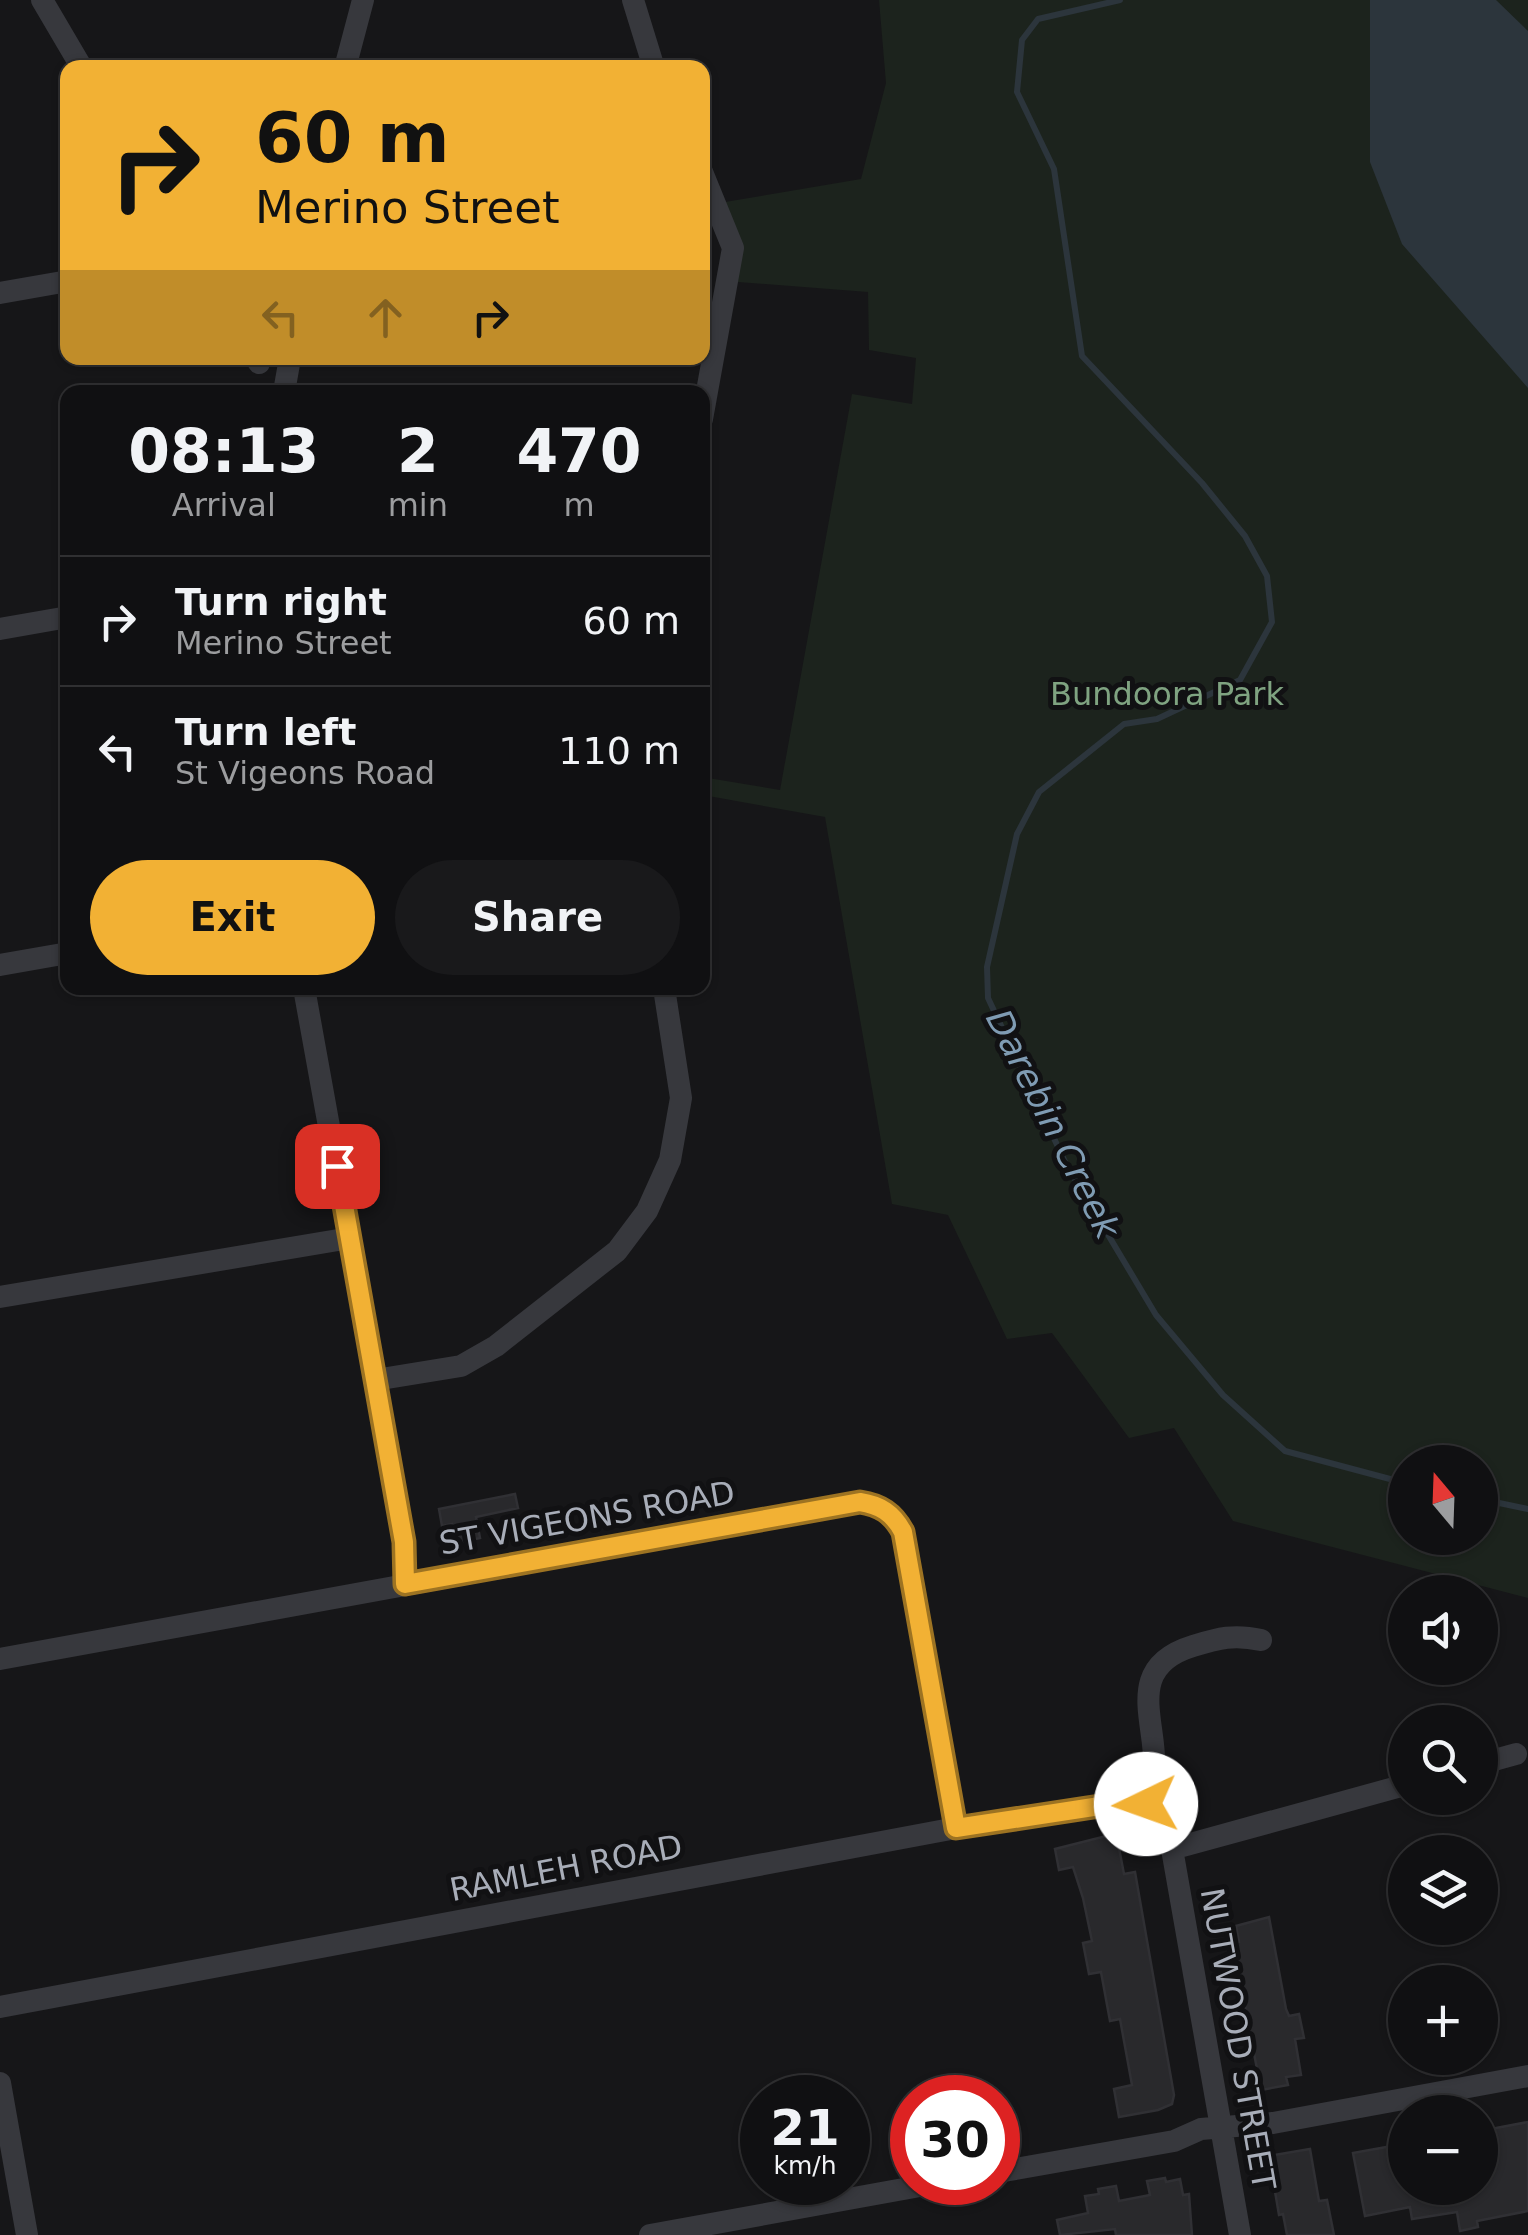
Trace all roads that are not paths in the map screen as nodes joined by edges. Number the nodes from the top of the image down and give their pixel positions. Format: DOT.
graph roads {
  1 [pos="42,0"];
  2 [pos="363,0"];
  3 [pos="633,0"];
  4 [pos="77,60"];
  5 [pos="348,60"];
  6 [pos="652,60"];
  7 [pos="710,192"];
  8 [pos="60,283"];
  9 [pos="0,294"];
  10 [pos="708,385"];
  11 [pos="60,618"];
  12 [pos="0,629"];
  13 [pos="60,955"];
  14 [pos="0,966"];
  15 [pos="305,995"];
  16 [pos="665,995"];
  17 [pos="350,1238"];
  18 [pos="0,1297"];
  19 [pos="376,1380"];
  20 [pos="412,1582"];
  21 [pos="1261,1640"];
  22 [pos="0,1659"];
  23 [pos="1516,1754"];
  24 [pos="1498,1759"];
  25 [pos="1388,1789"];
  26 [pos="1146,1804"];
  27 [pos="956,1828"];
  28 [pos="1172,1849"];
  29 [pos="0,2008"];
  30 [pos="1528,2076"];
  31 [pos="0,2082"];
  32 [pos="1222,2132"];
  33 [pos="1020,2168"];
  34 [pos="890,2191"];
  35 [pos="27,2235"];
  36 [pos="650,2235"];
  37 [pos="1240,2235"];
  1 -- 4 [label="street"];
  2 -- 5 [label="street"];
  3 -- 6 [label="street"];
  7 -- 10 [label="street"];
  8 -- 9 [label="street"];
  11 -- 12 [label="street"];
  13 -- 14 [label="street"];
  15 -- 17 [label="street"];
  16 -- 19 [label="street"];
  17 -- 18 [label="street"];
  17 -- 19 [label="street"];
  19 -- 20 [label="street"];
  20 -- 22 [label="street, ST VIGEONS ROAD"];
  20 -- 27 [label="street, ST VIGEONS ROAD"];
  21 -- 26 [label="street"];
  23 -- 24 [label="street"];
  25 -- 28 [label="street"];
  26 -- 27 [label="street, RAMLEH ROAD"];
  26 -- 28 [label="street, NUTWOOD STREET"];
  27 -- 29 [label="street, RAMLEH ROAD"];
  28 -- 32 [label="street, NUTWOOD STREET"];
  30 -- 32 [label="street"];
  31 -- 35 [label="street"];
  32 -- 33 [label="street"];
  32 -- 37 [label="street, NUTWOOD STREET"];
  34 -- 36 [label="street"];
}
